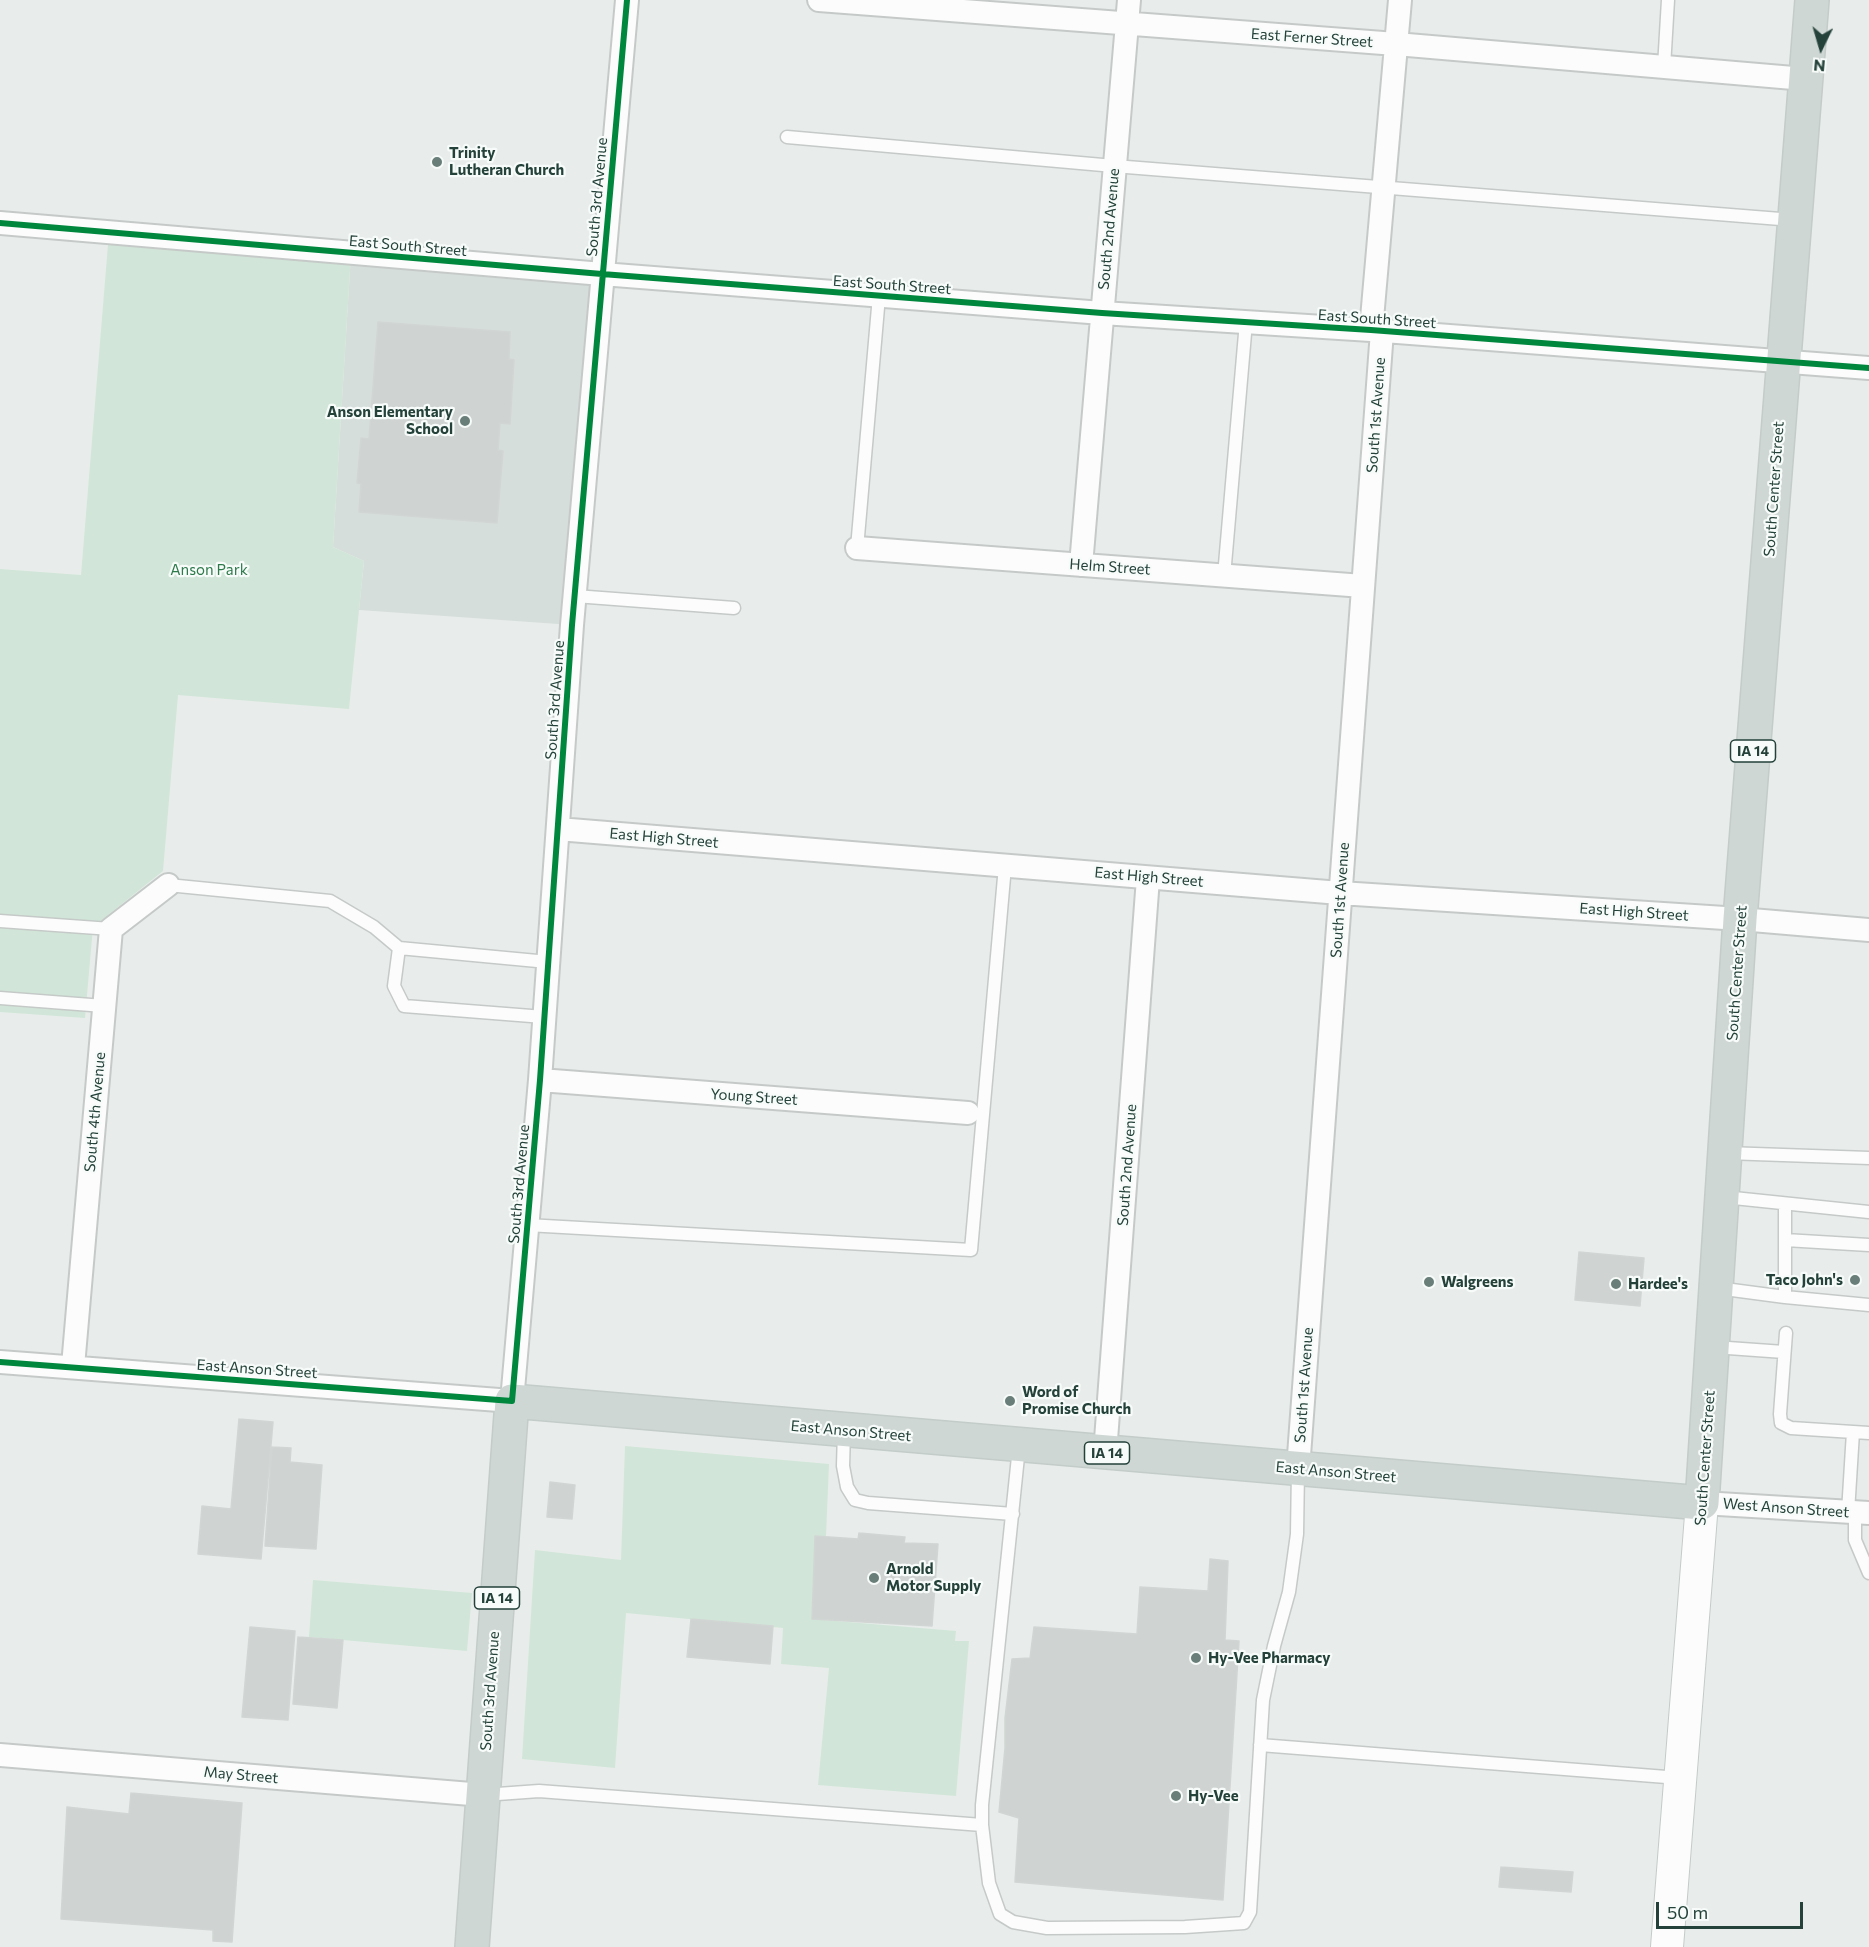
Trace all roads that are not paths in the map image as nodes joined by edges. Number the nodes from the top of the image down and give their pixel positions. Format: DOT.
graph roads {
  1 [pos="627,0"];
  2 [pos="819,0"];
  3 [pos="1129,0"];
  4 [pos="1400,0"];
  5 [pos="1668,0"];
  6 [pos="1812,0"];
  7 [pos="1126,23"];
  8 [pos="1396,44"];
  9 [pos="1664,67"];
  10 [pos="1805,79"];
  11 [pos="787,137"];
  12 [pos="1114,166"];
  13 [pos="1383,187"];
  14 [pos="1794,220"];
  15 [pos="0,223"];
  16 [pos="602,274"];
  17 [pos="879,296"];
  18 [pos="1102,313"];
  19 [pos="1246,322"];
  20 [pos="1376,331"];
  21 [pos="1783,362"];
  22 [pos="1869,368"];
  23 [pos="857,548"];
  24 [pos="1081,565"];
  25 [pos="1224,576"];
  26 [pos="1363,586"];
  27 [pos="575,596"];
  28 [pos="734,608"];
  29 [pos="558,829"];
  30 [pos="1005,866"];
  31 [pos="1148,878"];
  32 [pos="168,885"];
  33 [pos="1340,893"];
  34 [pos="1740,919"];
  35 [pos="0,921"];
  36 [pos="111,929"];
  37 [pos="1869,930"];
  38 [pos="399,948"];
  39 [pos="548,962"];
  40 [pos="0,998"];
  41 [pos="104,1006"];
  42 [pos="544,1017"];
  43 [pos="540,1080"];
  44 [pos="968,1113"];
  45 [pos="1725,1153"];
  46 [pos="1869,1158"];
  47 [pos="1722,1197"];
  48 [pos="1785,1204"];
  49 [pos="1869,1212"];
  50 [pos="527,1225"];
  51 [pos="1785,1240"];
  52 [pos="1869,1245"];
  53 [pos="1716,1288"];
  54 [pos="1785,1297"];
  55 [pos="1869,1305"];
  56 [pos="1786,1333"];
  57 [pos="1713,1347"];
  58 [pos="1784,1352"];
  59 [pos="0,1362"];
  60 [pos="73,1366"];
  61 [pos="512,1401"];
  62 [pos="844,1430"];
  63 [pos="1853,1432"];
  64 [pos="1869,1433"];
  65 [pos="1019,1446"];
  66 [pos="1106,1453"];
  67 [pos="1298,1469"];
  68 [pos="1702,1503"];
  69 [pos="1858,1513"];
  70 [pos="1012,1514"];
  71 [pos="1869,1573"];
  72 [pos="1260,1745"];
  73 [pos="0,1755"];
  74 [pos="1680,1778"];
  75 [pos="483,1796"];
  76 [pos="982,1825"];
  77 [pos="1668,1934"];
  78 [pos="472,1947"];
  1 -- 16 [label="street, South 3rd Avenue"];
  2 -- 7 [label="street, East Ferner Street"];
  3 -- 7 [label="street, South 2nd Avenue"];
  4 -- 8 [label="street, South 1st Avenue"];
  5 -- 9 [label="lane"];
  6 -- 10 [label="main road, South Center Street / IA 14"];
  7 -- 8 [label="street, East Ferner Street"];
  7 -- 12 [label="street, South 2nd Avenue"];
  8 -- 9 [label="street, East Ferner Street"];
  8 -- 13 [label="street, South 1st Avenue"];
  9 -- 10 [label="street, East Ferner Street"];
  10 -- 14 [label="main road, South Center Street / IA 14"];
  11 -- 12 [label="lane"];
  12 -- 13 [label="lane"];
  12 -- 18 [label="street, South 2nd Avenue"];
  13 -- 14 [label="lane"];
  13 -- 20 [label="street, South 1st Avenue"];
  14 -- 21 [label="main road, South Center Street / IA 14"];
  15 -- 16 [label="street, East South Street"];
  16 -- 17 [label="street, East South Street"];
  16 -- 27 [label="street, South 3rd Avenue"];
  17 -- 18 [label="street, East South Street"];
  17 -- 23 [label="lane"];
  18 -- 19 [label="street, East South Street"];
  18 -- 24 [label="street, South 2nd Avenue"];
  19 -- 20 [label="street, East South Street"];
  19 -- 25 [label="lane"];
  20 -- 21 [label="street, East South Street"];
  20 -- 26 [label="street, South 1st Avenue"];
  21 -- 22 [label="street, East South Street"];
  21 -- 34 [label="main road, South Center Street / IA 14"];
  23 -- 24 [label="street, Helm Street"];
  24 -- 25 [label="street, Helm Street"];
  25 -- 26 [label="street, Helm Street"];
  26 -- 33 [label="street, South 1st Avenue"];
  27 -- 28 [label="lane"];
  27 -- 29 [label="street, South 3rd Avenue"];
  29 -- 30 [label="street, East High Street"];
  29 -- 39 [label="street, South 3rd Avenue"];
  30 -- 31 [label="street, East High Street"];
  30 -- 50 [label="lane"];
  31 -- 33 [label="street, East High Street"];
  31 -- 66 [label="street, South 2nd Avenue"];
  32 -- 36 [label="street"];
  32 -- 38 [label="lane"];
  33 -- 34 [label="street, East High Street"];
  33 -- 67 [label="street, South 1st Avenue"];
  34 -- 37 [label="street, East High Street"];
  34 -- 45 [label="main road, South Center Street / IA 14"];
  35 -- 36 [label="lane"];
  36 -- 41 [label="street, South 4th Avenue"];
  38 -- 39 [label="lane"];
  38 -- 42 [label="lane"];
  39 -- 42 [label="street, South 3rd Avenue"];
  40 -- 41 [label="lane"];
  41 -- 60 [label="street, South 4th Avenue"];
  42 -- 43 [label="street, South 3rd Avenue"];
  43 -- 44 [label="street, Young Street"];
  43 -- 50 [label="street, South 3rd Avenue"];
  45 -- 46 [label="lane"];
  45 -- 47 [label="main road, South Center Street / IA 14"];
  47 -- 48 [label="lane"];
  47 -- 53 [label="main road, South Center Street / IA 14"];
  48 -- 49 [label="lane"];
  48 -- 51 [label="lane"];
  50 -- 61 [label="street, South 3rd Avenue"];
  51 -- 52 [label="lane"];
  51 -- 54 [label="lane"];
  53 -- 54 [label="lane"];
  53 -- 57 [label="main road, South Center Street / IA 14"];
  54 -- 55 [label="lane"];
  56 -- 58 [label="lane"];
  57 -- 58 [label="lane"];
  57 -- 68 [label="main road, South Center Street / IA 14"];
  58 -- 63 [label="lane"];
  59 -- 60 [label="street, East Anson Street"];
  60 -- 61 [label="street, East Anson Street"];
  61 -- 62 [label="main road, East Anson Street / IA 14"];
  61 -- 75 [label="main road, South 3rd Avenue / IA 14"];
  62 -- 65 [label="main road, East Anson Street / IA 14"];
  62 -- 70 [label="lane"];
  63 -- 64 [label="lane"];
  63 -- 69 [label="lane"];
  65 -- 66 [label="main road, East Anson Street / IA 14"];
  65 -- 70 [label="lane"];
  66 -- 67 [label="main road, East Anson Street / IA 14"];
  67 -- 68 [label="main road, East Anson Street / IA 14"];
  67 -- 72 [label="lane"];
  68 -- 69 [label="street, West Anson Street"];
  68 -- 74 [label="main road, South Center Street"];
  69 -- 71 [label="lane"];
  70 -- 76 [label="lane"];
  72 -- 74 [label="lane"];
  72 -- 76 [label="lane"];
  73 -- 75 [label="street, May Street"];
  74 -- 77 [label="main road, South Center Street"];
  75 -- 76 [label="lane"];
  75 -- 78 [label="main road, South 3rd Avenue / IA 14"];
}
